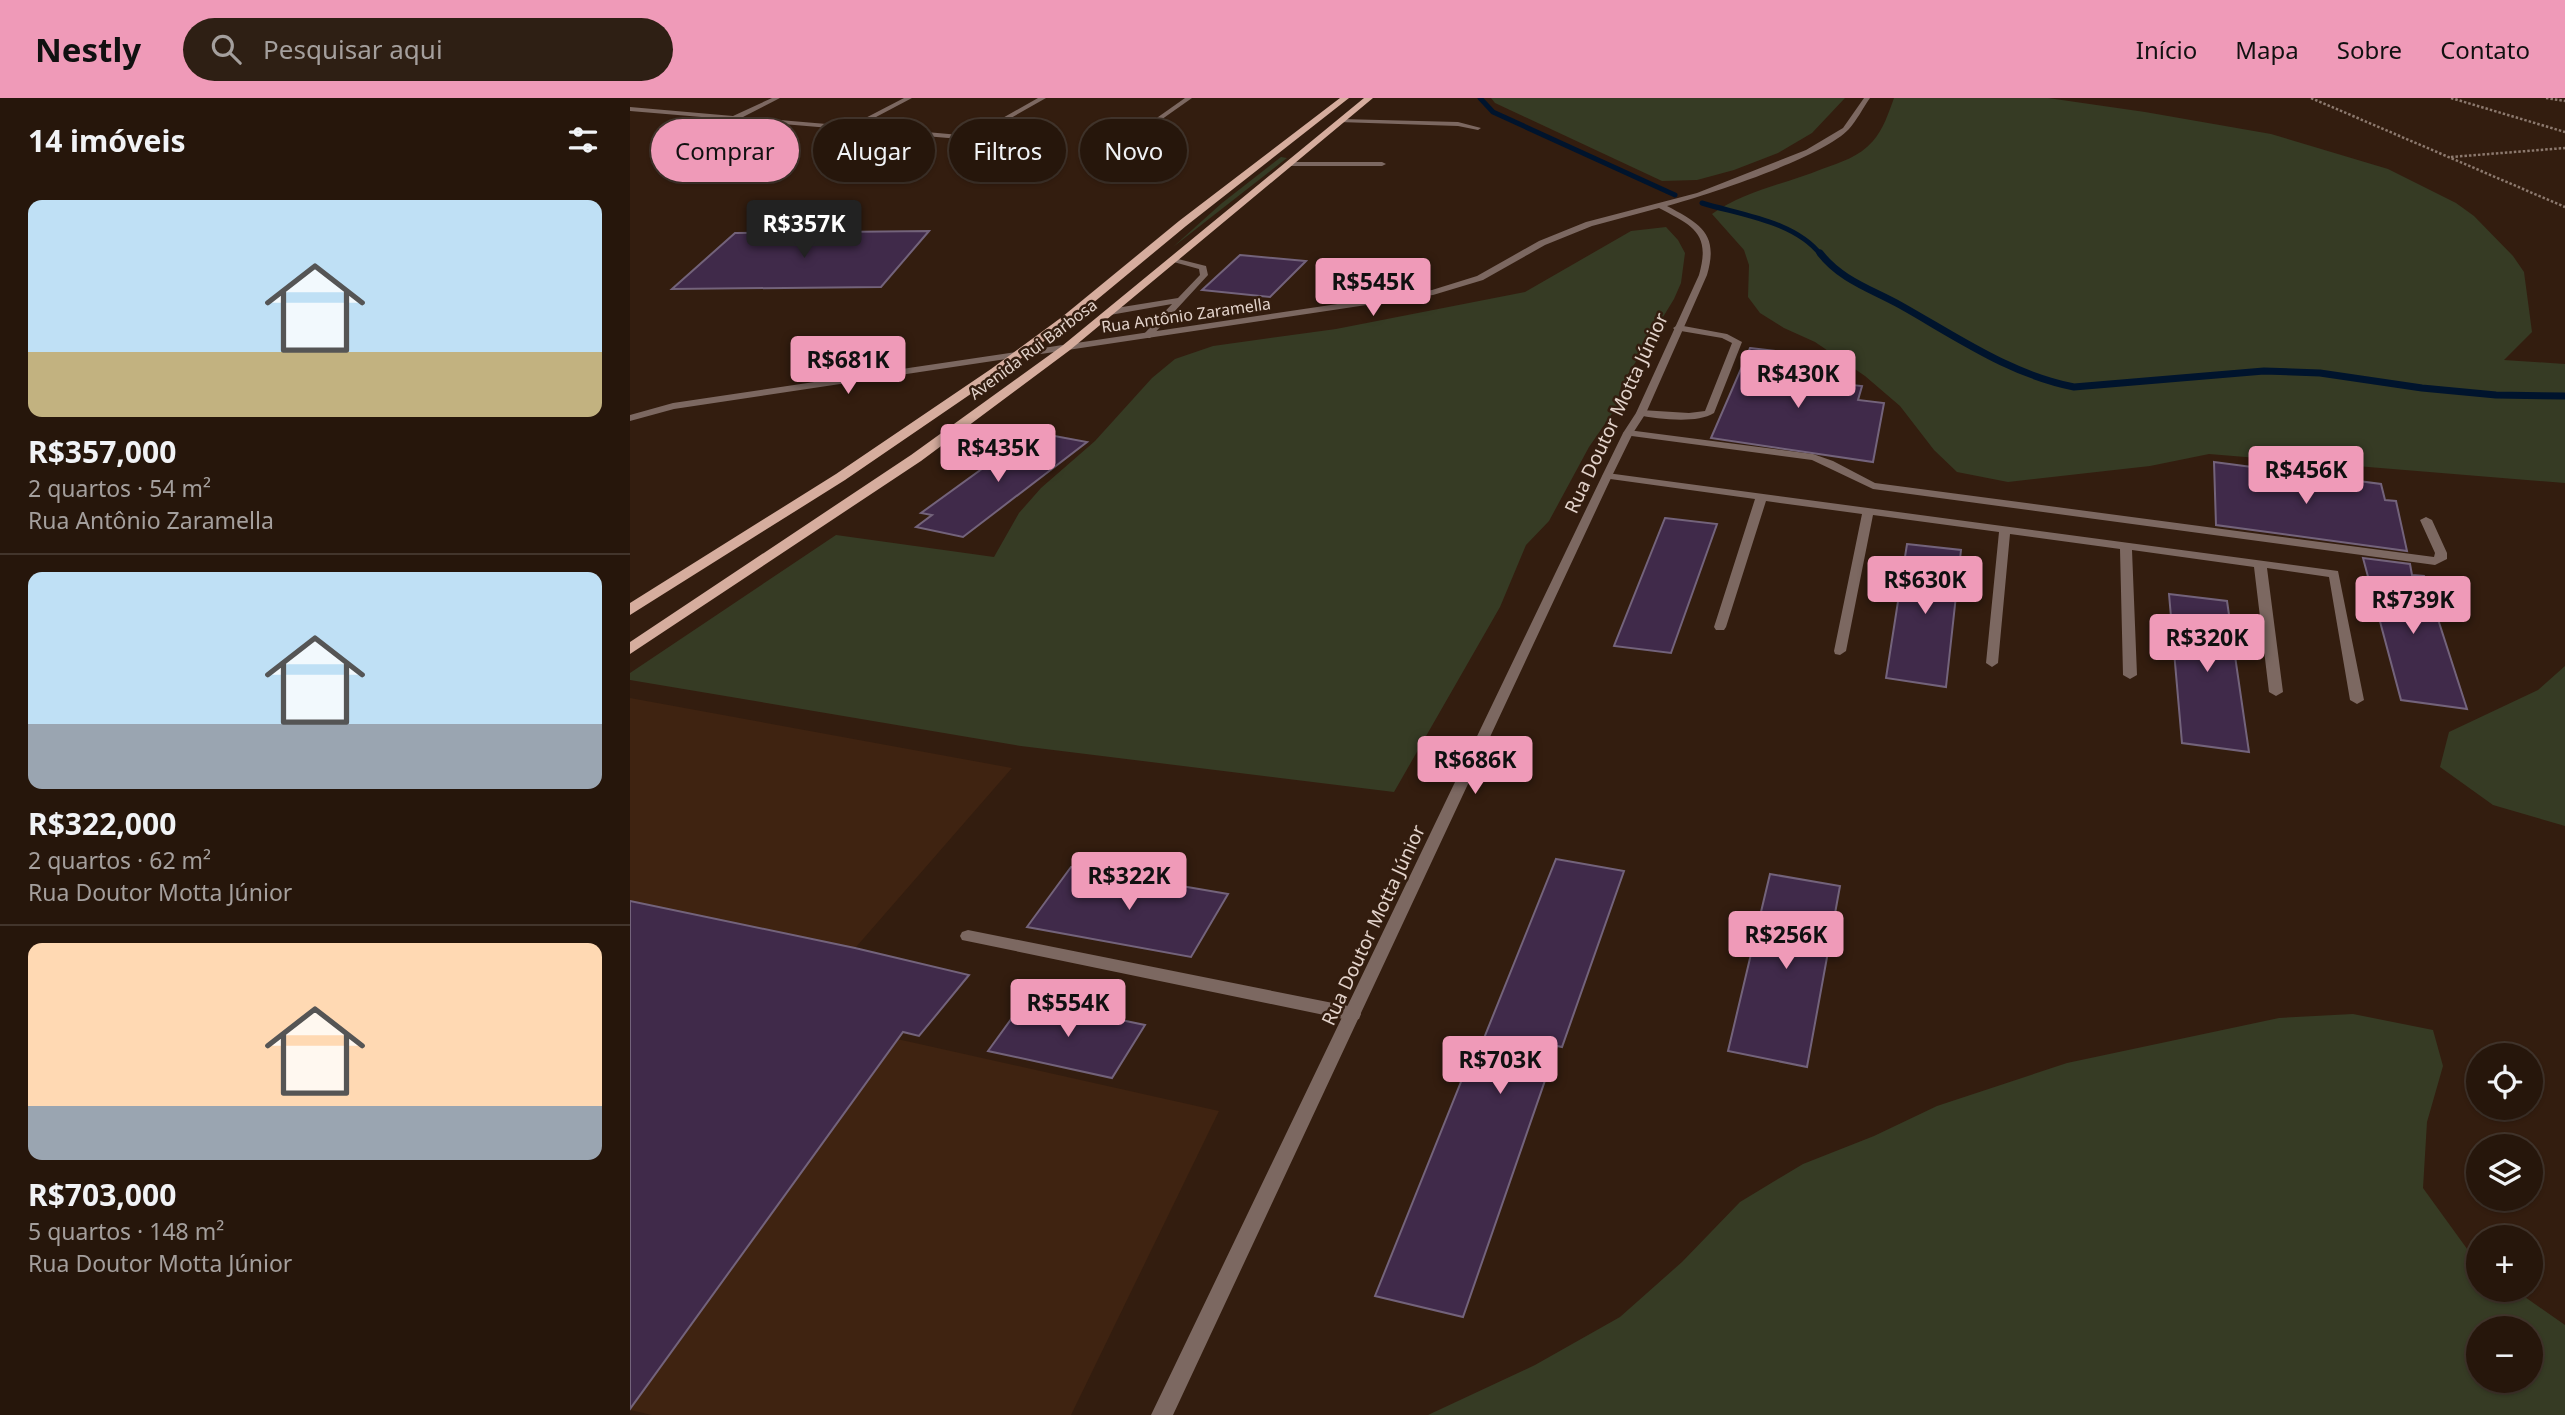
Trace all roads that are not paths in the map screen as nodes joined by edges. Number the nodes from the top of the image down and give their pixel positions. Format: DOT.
graph roads {
  1 [pos="777,98"];
  2 [pos="909,98"];
  3 [pos="1043,98"];
  4 [pos="1189,98"];
  5 [pos="1345,98"];
  6 [pos="1369,98"];
  7 [pos="1867,98"];
  8 [pos="639,101"];
  9 [pos="630,107"];
  10 [pos="733,118"];
  11 [pos="868,119"];
  12 [pos="1159,119"];
  13 [pos="1341,121"];
  14 [pos="813,125"];
  15 [pos="1478,128"];
  16 [pos="935,135"];
  17 [pos="1289,164"];
  18 [pos="1382,164"];
  19 [pos="1659,205"];
  20 [pos="1173,259"];
  21 [pos="1182,300"];
  22 [pos="1111,313"];
  23 [pos="1678,328"];
  24 [pos="1147,336"];
  25 [pos="1066,348"];
  26 [pos="1018,355"];
  27 [pos="630,407"];
  28 [pos="673,407"];
  29 [pos="1642,413"];
  30 [pos="630,418"];
  31 [pos="1628,433"];
  32 [pos="1607,476"];
  33 [pos="1761,498"];
  34 [pos="1868,512"];
  35 [pos="2426,520"];
  36 [pos="2005,530"];
  37 [pos="2126,546"];
  38 [pos="2260,564"];
  39 [pos="630,610"];
  40 [pos="1720,627"];
  41 [pos="630,649"];
  42 [pos="1840,651"];
  43 [pos="1992,663"];
  44 [pos="2130,675"];
  45 [pos="2276,692"];
  46 [pos="2357,700"];
  47 [pos="968,936"];
  48 [pos="1353,1014"];
  49 [pos="1162,1415"];
  1 -- 10 [label="street"];
  2 -- 11 [label="street"];
  3 -- 16 [label="street"];
  4 -- 12 [label="street"];
  5 -- 26 [label="main road, Avenida Rui Barbosa"];
  6 -- 13 [label="main road, Avenida Rui Barbosa"];
  7 -- 19 [label="street, Rua Antônio Zaramella"];
  8 -- 9 [label="street"];
  9 -- 10 [label="street"];
  10 -- 14 [label="street"];
  13 -- 15 [label="street"];
  13 -- 17 [label="main road, Avenida Rui Barbosa"];
  17 -- 18 [label="street"];
  17 -- 20 [label="main road, Avenida Rui Barbosa"];
  19 -- 23 [label="street, Rua Doutor Motta Júnior"];
  19 -- 24 [label="street, Rua Antônio Zaramella"];
  20 -- 21 [label="street"];
  20 -- 22 [label="main road, Avenida Rui Barbosa"];
  21 -- 22 [label="street"];
  21 -- 24 [label="street"];
  22 -- 25 [label="main road, Avenida Rui Barbosa"];
  23 -- 29 [label="street, Rua Doutor Motta Júnior"];
  23 -- 29 [label="street"];
  24 -- 25 [label="street, Rua Antônio Zaramella"];
  25 -- 26 [label="street, Rua Antônio Zaramella"];
  25 -- 41 [label="main road, Avenida Rui Barbosa"];
  26 -- 28 [label="street, Rua Antônio Zaramella"];
  26 -- 39 [label="main road, Avenida Rui Barbosa"];
  27 -- 28 [label="street"];
  28 -- 30 [label="street"];
  29 -- 31 [label="street, Rua Doutor Motta Júnior"];
  31 -- 32 [label="street, Rua Doutor Motta Júnior"];
  31 -- 35 [label="street"];
  32 -- 33 [label="street"];
  32 -- 48 [label="street, Rua Doutor Motta Júnior"];
  33 -- 34 [label="street"];
  33 -- 40 [label="street"];
  34 -- 36 [label="street"];
  34 -- 42 [label="street"];
  36 -- 37 [label="street"];
  36 -- 43 [label="street"];
  37 -- 38 [label="street"];
  37 -- 44 [label="street"];
  38 -- 45 [label="street"];
  38 -- 46 [label="street"];
  47 -- 48 [label="street"];
  48 -- 49 [label="street, Rua Doutor Motta Júnior"];
}
